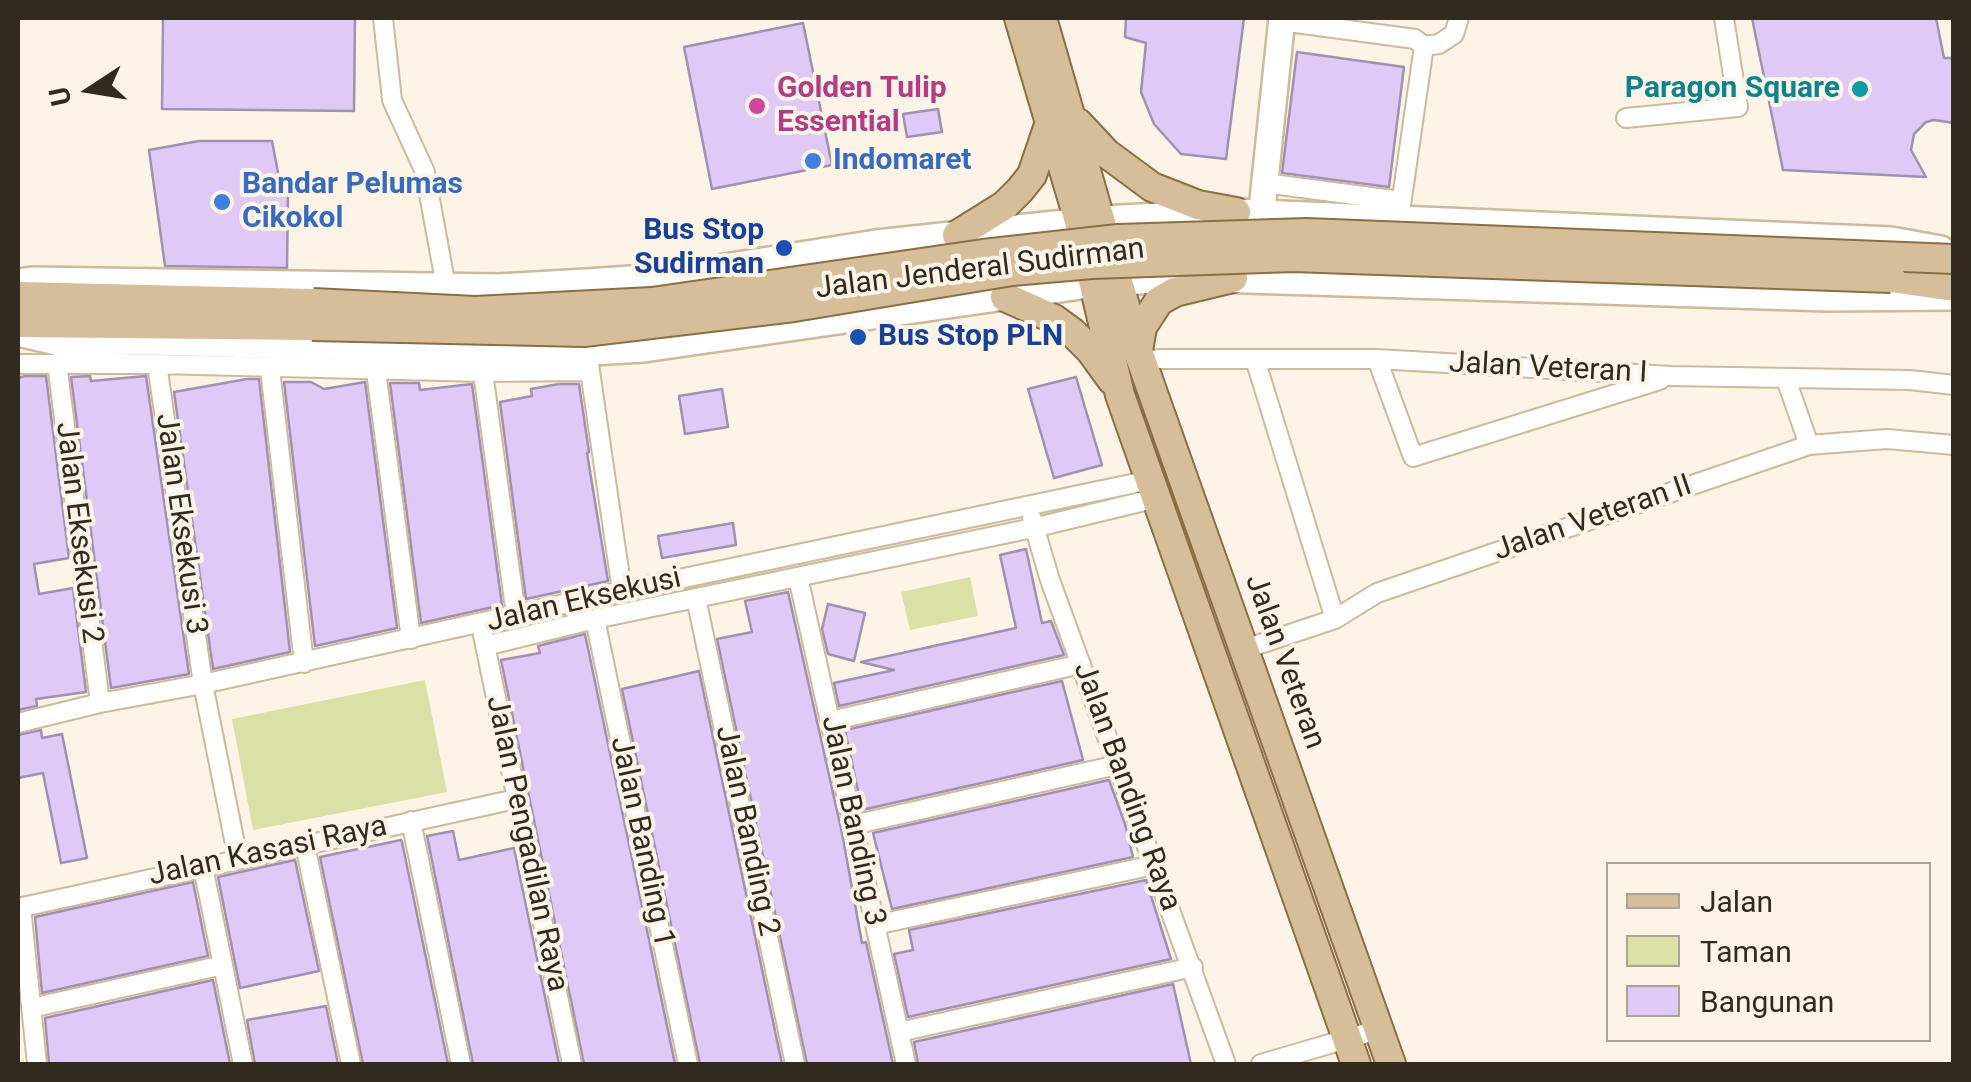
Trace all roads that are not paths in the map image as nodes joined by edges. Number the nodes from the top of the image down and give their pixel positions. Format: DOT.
graph roads {
  1 [pos="383,18"];
  2 [pos="1019,18"];
  3 [pos="1042,18"];
  4 [pos="1459,18"];
  5 [pos="1724,18"];
  6 [pos="1282,19"];
  7 [pos="1424,46"];
  8 [pos="1059,109"];
  9 [pos="1626,118"];
  10 [pos="1264,183"];
  11 [pos="1400,210"];
  12 [pos="1248,213"];
  13 [pos="1090,220"];
  14 [pos="957,234"];
  15 [pos="876,243"];
  16 [pos="1954,251"];
  17 [pos="1954,259"];
  18 [pos="1246,278"];
  19 [pos="18,282"];
  20 [pos="1106,283"];
  21 [pos="446,287"];
  22 [pos="1954,287"];
  23 [pos="18,296"];
  24 [pos="1005,297"];
  25 [pos="1954,297"];
  26 [pos="888,313"];
  27 [pos="312,315"];
  28 [pos="18,324"];
  29 [pos="18,332"];
  30 [pos="216,355"];
  31 [pos="1140,357"];
  32 [pos="1376,359"];
  33 [pos="1254,360"];
  34 [pos="589,361"];
  35 [pos="18,364"];
  36 [pos="57,364"];
  37 [pos="158,364"];
  38 [pos="270,368"];
  39 [pos="376,371"];
  40 [pos="483,372"];
  41 [pos="1671,376"];
  42 [pos="1786,379"];
  43 [pos="1954,385"];
  44 [pos="1120,395"];
  45 [pos="1954,445"];
  46 [pos="1809,446"];
  47 [pos="1154,489"];
  48 [pos="1030,508"];
  49 [pos="1033,528"];
  50 [pos="798,577"];
  51 [pos="622,590"];
  52 [pos="696,598"];
  53 [pos="516,616"];
  54 [pos="595,618"];
  55 [pos="1336,619"];
  56 [pos="481,624"];
  57 [pos="411,639"];
  58 [pos="485,646"];
  59 [pos="1245,649"];
  60 [pos="304,662"];
  61 [pos="1081,664"];
  62 [pos="203,684"];
  63 [pos="100,703"];
  64 [pos="830,720"];
  65 [pos="18,723"];
  66 [pos="1272,725"];
  67 [pos="1243,737"];
  68 [pos="1118,764"];
  69 [pos="516,799"];
  70 [pos="411,821"];
  71 [pos="853,825"];
  72 [pos="305,845"];
  73 [pos="238,859"];
  74 [pos="1154,865"];
  75 [pos="203,866"];
  76 [pos="19,907"];
  77 [pos="875,925"];
  78 [pos="223,966"];
  79 [pos="1192,967"];
  80 [pos="31,1008"];
  81 [pos="1377,1030"];
  82 [pos="898,1032"];
  83 [pos="1351,1052"];
  84 [pos="38,1064"];
  85 [pos="243,1064"];
  86 [pos="351,1064"];
  87 [pos="461,1064"];
  88 [pos="572,1064"];
  89 [pos="688,1064"];
  90 [pos="796,1064"];
  91 [pos="906,1064"];
  92 [pos="1226,1064"];
  93 [pos="1260,1064"];
  94 [pos="1391,1064"];
  1 -- 21 [label="street"];
  2 -- 8 [label="main road"];
  3 -- 8 [label="main road"];
  4 -- 7 [label="street"];
  5 -- 9 [label="street"];
  6 -- 7 [label="street"];
  6 -- 10 [label="street"];
  7 -- 11 [label="street"];
  8 -- 12 [label="main road"];
  8 -- 13 [label="main road"];
  8 -- 14 [label="main road"];
  10 -- 11 [label="street"];
  10 -- 12 [label="street"];
  11 -- 12 [label="street, Jalan Jenderal Sudirman"];
  11 -- 16 [label="street, Jalan Jenderal Sudirman"];
  12 -- 13 [label="street, Jalan Jenderal Sudirman"];
  12 -- 18 [label="street"];
  13 -- 14 [label="street, Jalan Jenderal Sudirman"];
  13 -- 20 [label="main road"];
  14 -- 15 [label="street, Jalan Jenderal Sudirman"];
  15 -- 21 [label="street, Jalan Jenderal Sudirman"];
  15 -- 26 [label="street"];
  17 -- 27 [label="main road, Jalan Jenderal Sudirman, bridge"];
  18 -- 20 [label="street, Jalan Jenderal Sudirman"];
  18 -- 25 [label="street, Jalan Jenderal Sudirman"];
  18 -- 31 [label="main road"];
  19 -- 21 [label="street, Jalan Jenderal Sudirman"];
  20 -- 24 [label="street, Jalan Jenderal Sudirman"];
  20 -- 31 [label="main road, Jalan Veteran"];
  20 -- 44 [label="main road"];
  22 -- 27 [label="main road, Jalan Jenderal Sudirman, bridge"];
  23 -- 27 [label="main road, Jalan Jenderal Sudirman"];
  24 -- 26 [label="street, Jalan Jenderal Sudirman"];
  24 -- 44 [label="main road"];
  26 -- 34 [label="street, Jalan Jenderal Sudirman"];
  27 -- 28 [label="main road, Jalan Jenderal Sudirman"];
  29 -- 30 [label="street, Jalan Jenderal Sudirman"];
  30 -- 34 [label="street, Jalan Jenderal Sudirman"];
  30 -- 37 [label="street"];
  30 -- 38 [label="street"];
  31 -- 33 [label="street, Jalan Veteran I"];
  31 -- 59 [label="main road, Jalan Veteran"];
  32 -- 33 [label="street, Jalan Veteran I"];
  32 -- 41 [label="street, Jalan Veteran I"];
  32 -- 41 [label="street"];
  33 -- 55 [label="street"];
  34 -- 40 [label="street"];
  34 -- 51 [label="street"];
  35 -- 36 [label="street"];
  36 -- 37 [label="street"];
  36 -- 63 [label="street, Jalan Eksekusi 2"];
  37 -- 62 [label="street, Jalan Eksekusi 3"];
  38 -- 39 [label="street"];
  38 -- 60 [label="street"];
  39 -- 40 [label="street"];
  39 -- 57 [label="street"];
  40 -- 53 [label="street"];
  41 -- 42 [label="street, Jalan Veteran I"];
  42 -- 43 [label="street, Jalan Veteran I"];
  42 -- 46 [label="street"];
  44 -- 47 [label="main road"];
  45 -- 46 [label="street, Jalan Veteran II"];
  46 -- 55 [label="street, Jalan Veteran II"];
  47 -- 48 [label="street, Jalan Eksekusi"];
  47 -- 49 [label="street, Jalan Eksekusi"];
  47 -- 67 [label="main road"];
  48 -- 49 [label="street, Jalan Banding Raya"];
  48 -- 51 [label="street, Jalan Eksekusi"];
  49 -- 50 [label="street, Jalan Eksekusi"];
  49 -- 61 [label="street, Jalan Banding Raya"];
  50 -- 52 [label="street, Jalan Eksekusi"];
  50 -- 64 [label="street, Jalan Banding 3"];
  51 -- 53 [label="street, Jalan Eksekusi"];
  52 -- 54 [label="street, Jalan Eksekusi"];
  52 -- 90 [label="street, Jalan Banding 2"];
  53 -- 56 [label="street, Jalan Eksekusi"];
  54 -- 58 [label="street, Jalan Eksekusi"];
  54 -- 89 [label="street, Jalan Banding 1"];
  55 -- 59 [label="street, Jalan Veteran II"];
  56 -- 57 [label="street, Jalan Eksekusi"];
  56 -- 58 [label="street, Jalan Pengadilan Raya"];
  57 -- 60 [label="street, Jalan Eksekusi"];
  58 -- 69 [label="street, Jalan Pengadilan Raya"];
  59 -- 66 [label="main road, Jalan Veteran"];
  60 -- 62 [label="street, Jalan Eksekusi"];
  61 -- 64 [label="street"];
  61 -- 68 [label="street, Jalan Banding Raya"];
  62 -- 63 [label="street, Jalan Eksekusi"];
  62 -- 73 [label="street, Jalan Eksekusi 3"];
  63 -- 65 [label="street, Jalan Eksekusi"];
  64 -- 71 [label="street, Jalan Banding 3"];
  66 -- 67 [label="main road"];
  66 -- 81 [label="main road, Jalan Veteran"];
  67 -- 83 [label="main road"];
  68 -- 71 [label="street"];
  68 -- 74 [label="street, Jalan Banding Raya"];
  69 -- 70 [label="street, Jalan Kasasi Raya"];
  69 -- 88 [label="street, Jalan Pengadilan Raya"];
  70 -- 72 [label="street, Jalan Kasasi Raya"];
  70 -- 87 [label="street"];
  71 -- 77 [label="street, Jalan Banding 3"];
  72 -- 73 [label="street, Jalan Kasasi Raya"];
  72 -- 86 [label="street"];
  73 -- 75 [label="street, Jalan Kasasi Raya"];
  74 -- 77 [label="street"];
  74 -- 79 [label="street, Jalan Banding Raya"];
  75 -- 76 [label="street, Jalan Kasasi Raya"];
  75 -- 78 [label="street"];
  76 -- 80 [label="street"];
  77 -- 82 [label="street, Jalan Banding 3"];
  78 -- 80 [label="street"];
  78 -- 85 [label="street"];
  79 -- 82 [label="street"];
  79 -- 92 [label="street, Jalan Banding Raya"];
  80 -- 84 [label="street"];
  81 -- 83 [label="street"];
  81 -- 94 [label="main road, Jalan Veteran"];
  82 -- 91 [label="street, Jalan Banding 3"];
  83 -- 93 [label="street"];
}
